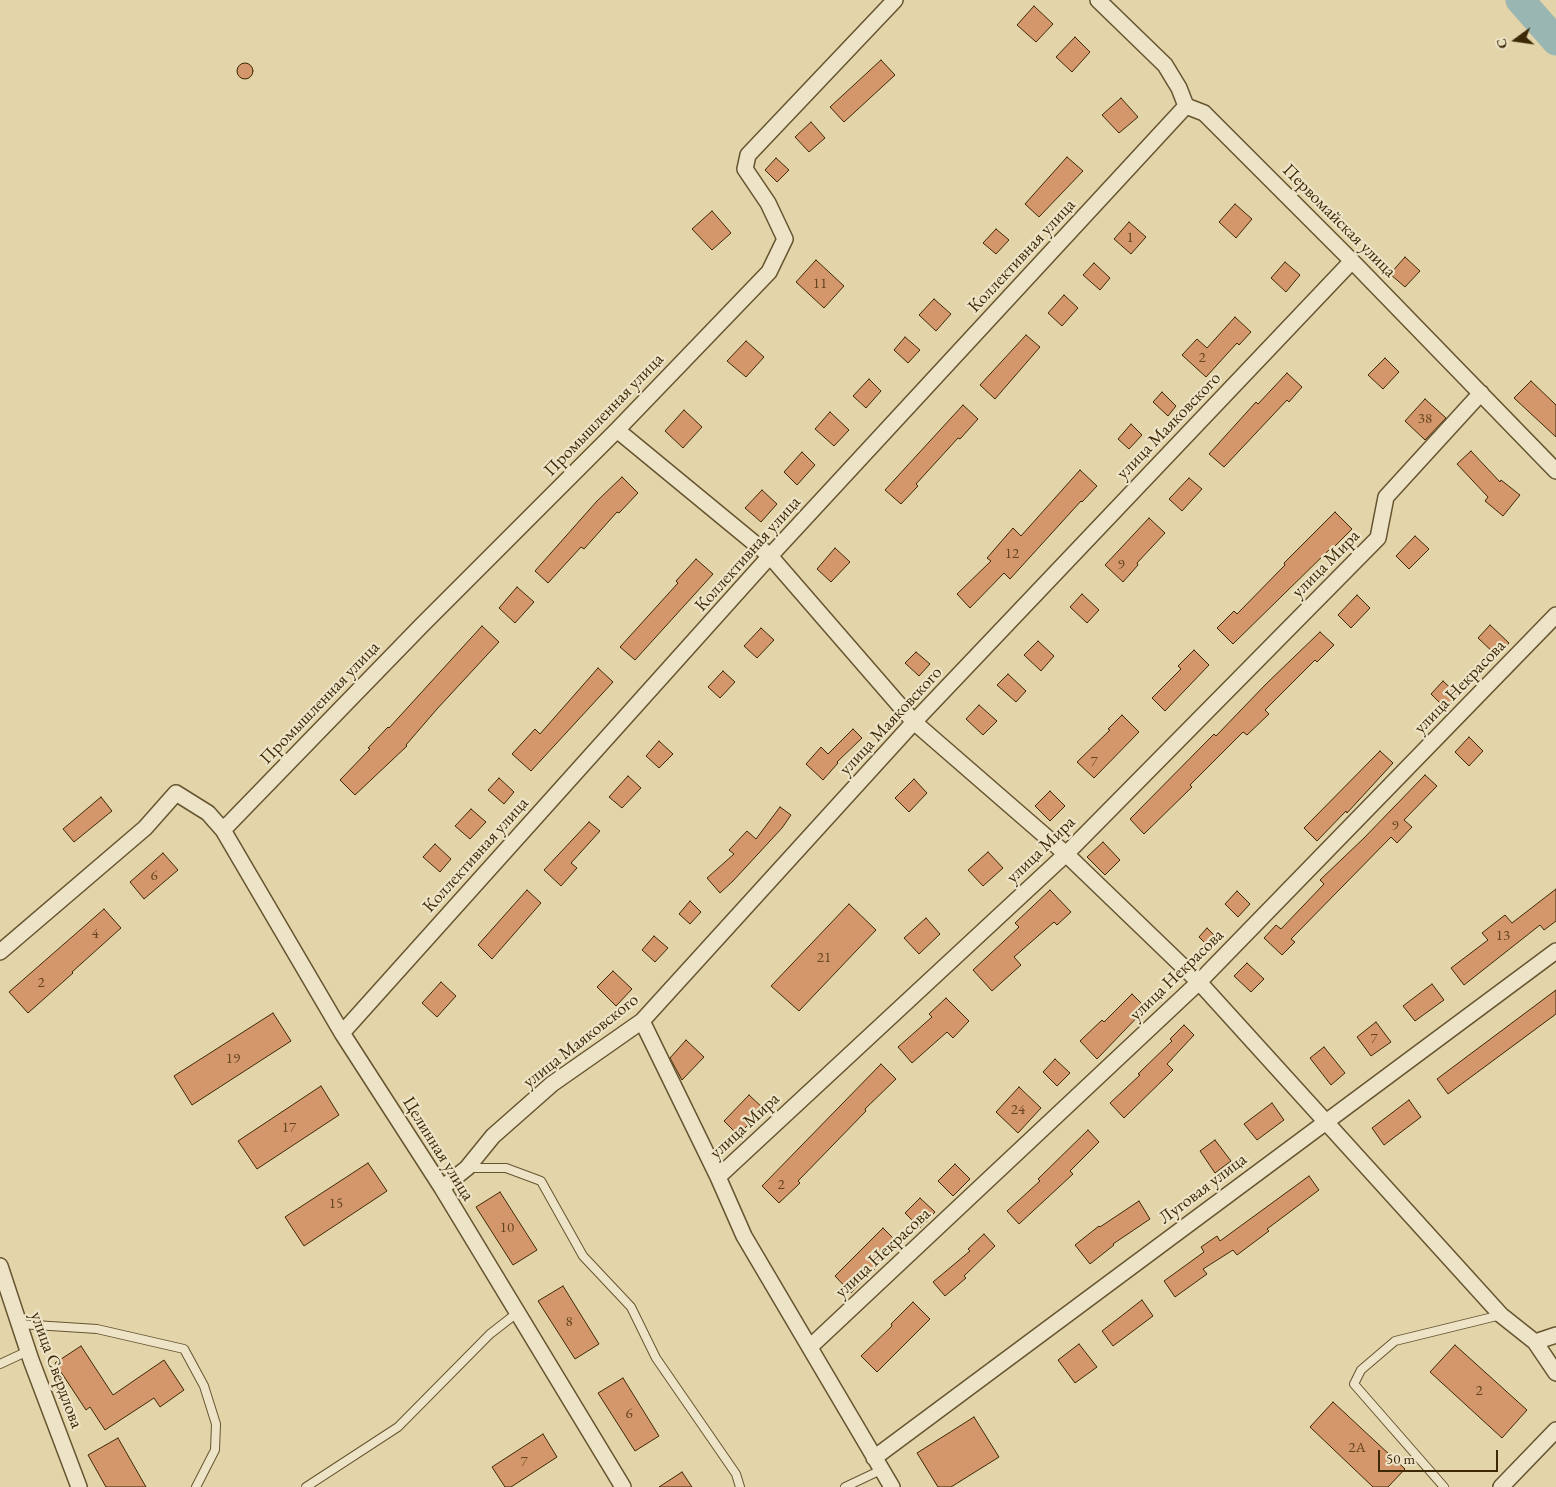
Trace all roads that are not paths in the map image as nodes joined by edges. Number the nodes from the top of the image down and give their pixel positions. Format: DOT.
graph roads {
  1 [pos="895,0"];
  2 [pos="1098,0"];
  3 [pos="1186,106"];
  4 [pos="1352,261"];
  5 [pos="1480,393"];
  6 [pos="617,430"];
  7 [pos="1556,471"];
  8 [pos="770,556"];
  9 [pos="1556,615"];
  10 [pos="914,722"];
  11 [pos="223,830"];
  12 [pos="1066,854"];
  13 [pos="0,952"];
  14 [pos="1556,952"];
  15 [pos="1199,982"];
  16 [pos="642,1021"];
  17 [pos="342,1033"];
  18 [pos="1325,1121"];
  19 [pos="467,1168"];
  20 [pos="718,1177"];
  21 [pos="442,1188"];
  22 [pos="0,1266"];
  23 [pos="517,1313"];
  24 [pos="1501,1315"];
  25 [pos="20,1324"];
  26 [pos="1556,1335"];
  27 [pos="1535,1342"];
  28 [pos="810,1347"];
  29 [pos="28,1352"];
  30 [pos="0,1364"];
  31 [pos="1556,1373"];
  32 [pos="1556,1430"];
  33 [pos="877,1464"];
  34 [pos="79,1487"];
  35 [pos="196,1487"];
  36 [pos="306,1487"];
  37 [pos="623,1487"];
  38 [pos="740,1487"];
  39 [pos="845,1487"];
  40 [pos="892,1487"];
  41 [pos="1444,1487"];
  42 [pos="1501,1487"];
  1 -- 6 [label="street, Промышленная улица"];
  2 -- 3 [label="street"];
  3 -- 4 [label="street, Первомайская улица"];
  3 -- 8 [label="street, Коллективная улица"];
  4 -- 5 [label="street, Первомайская улица"];
  4 -- 10 [label="street, улица Маяковского"];
  5 -- 7 [label="street, Первомайская улица"];
  5 -- 12 [label="street, улица Мира"];
  6 -- 8 [label="street"];
  6 -- 11 [label="street, Промышленная улица"];
  8 -- 10 [label="street"];
  8 -- 17 [label="street, Коллективная улица"];
  9 -- 15 [label="street, улица Некрасова"];
  10 -- 12 [label="street"];
  10 -- 16 [label="street, улица Маяковского"];
  11 -- 13 [label="street, Целинная улица"];
  11 -- 17 [label="street, Целинная улица"];
  12 -- 15 [label="street"];
  12 -- 20 [label="street, улица Мира"];
  14 -- 18 [label="street, Луговая улица"];
  15 -- 18 [label="street"];
  15 -- 28 [label="street, улица Некрасова"];
  16 -- 19 [label="street, улица Маяковского"];
  16 -- 20 [label="street"];
  17 -- 21 [label="street, Целинная улица"];
  18 -- 24 [label="street"];
  18 -- 33 [label="street, Луговая улица"];
  19 -- 21 [label="street, улица Маяковского"];
  19 -- 38 [label="lane"];
  20 -- 28 [label="street"];
  21 -- 23 [label="street, Целинная улица"];
  22 -- 25 [label="street, улица Свердлова"];
  23 -- 36 [label="lane"];
  23 -- 37 [label="street, Целинная улица"];
  24 -- 27 [label="street"];
  24 -- 41 [label="lane"];
  25 -- 29 [label="street, улица Свердлова"];
  25 -- 35 [label="lane"];
  26 -- 27 [label="street"];
  27 -- 31 [label="street"];
  28 -- 33 [label="street"];
  29 -- 30 [label="lane"];
  29 -- 34 [label="street, улица Свердлова"];
  32 -- 42 [label="street"];
  33 -- 39 [label="lane"];
  33 -- 40 [label="street"];
}
